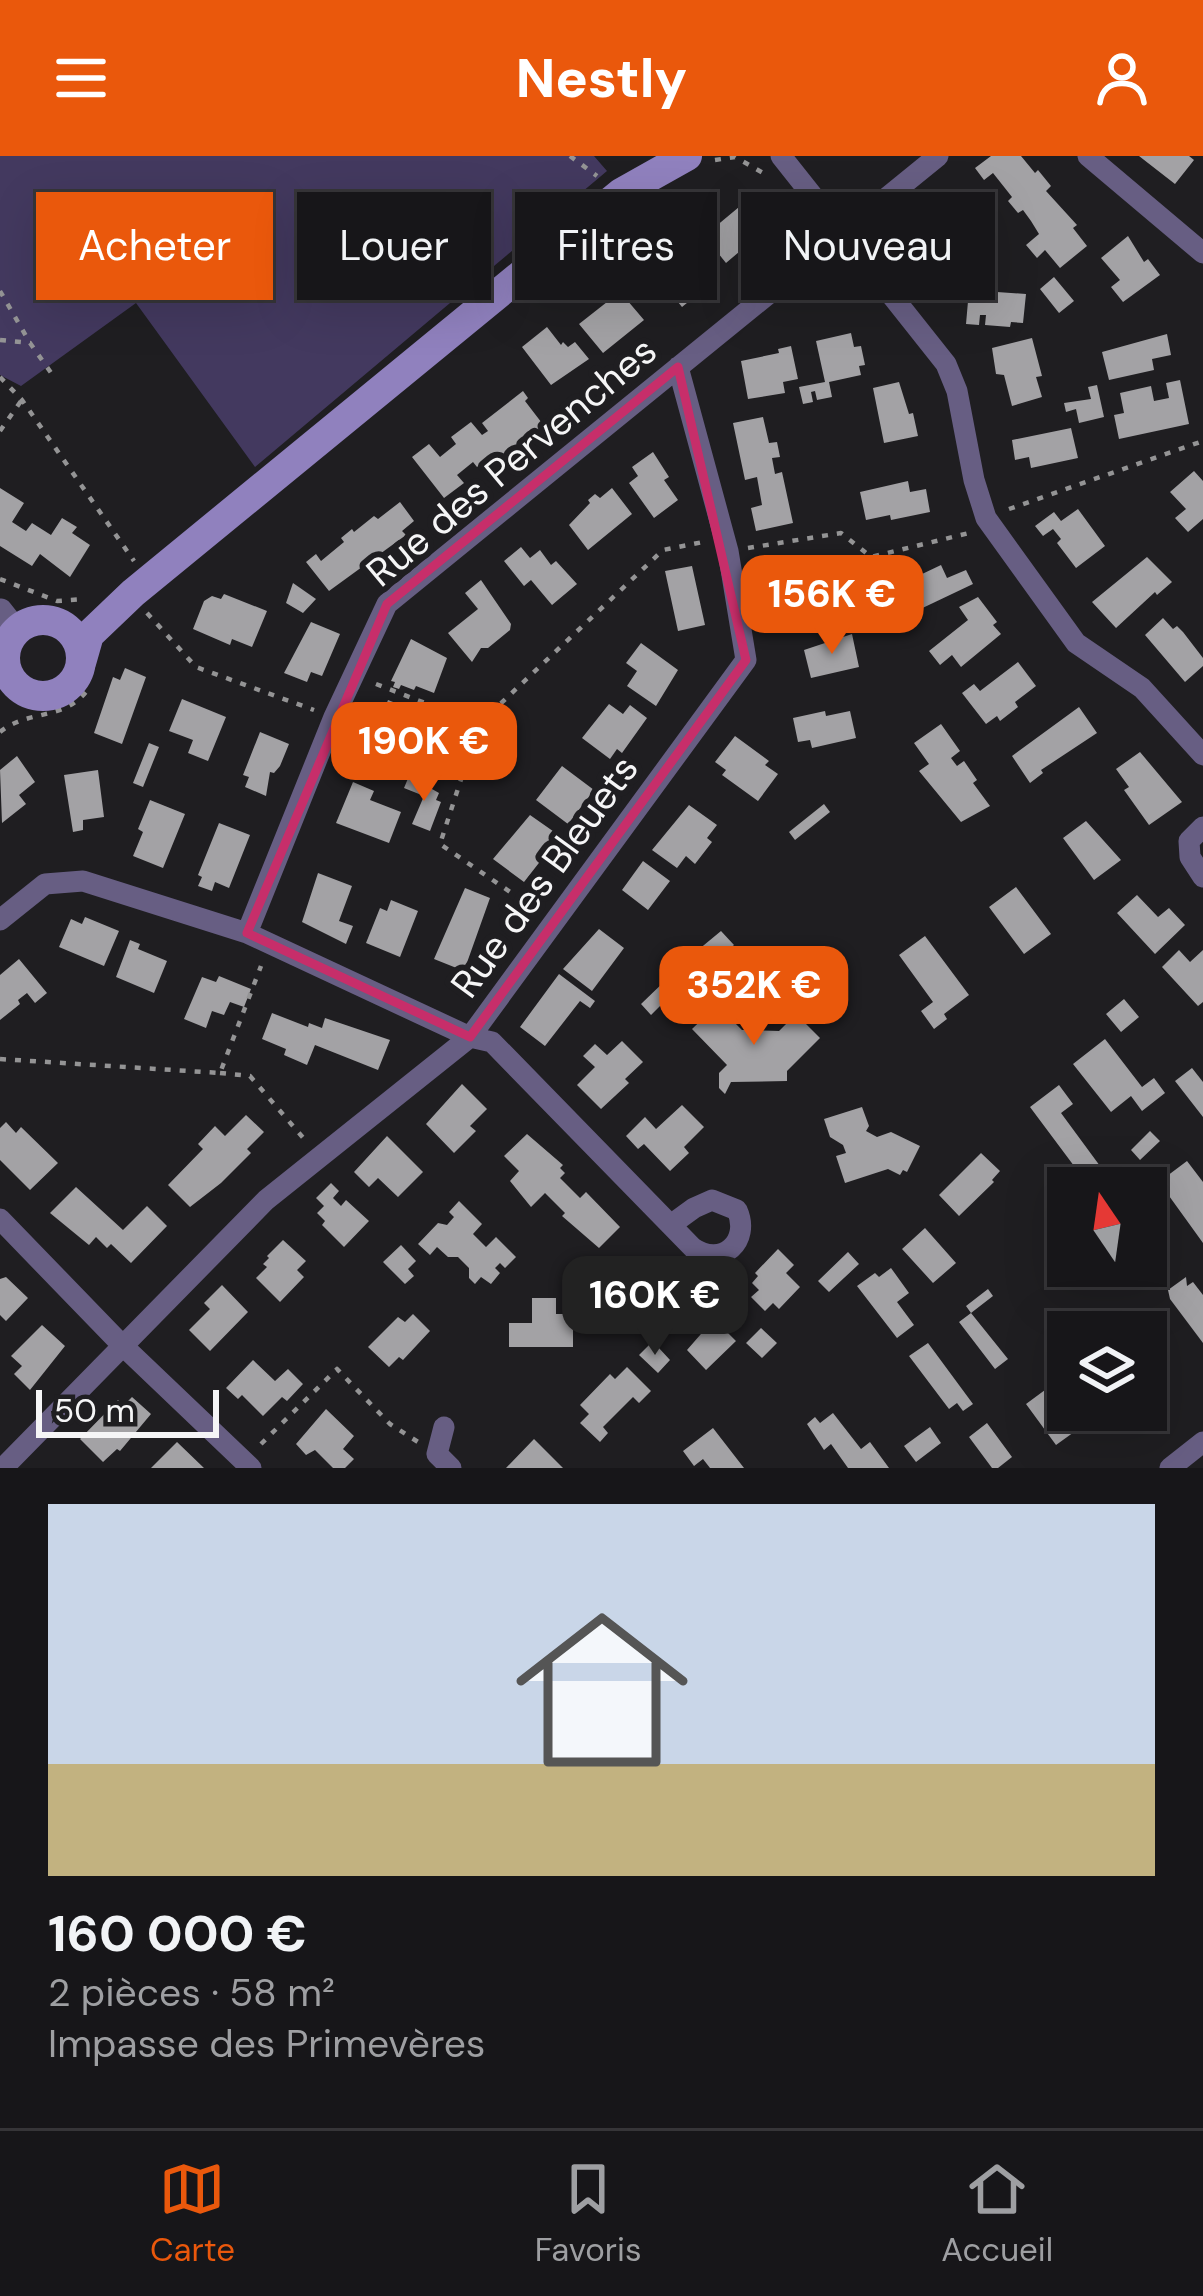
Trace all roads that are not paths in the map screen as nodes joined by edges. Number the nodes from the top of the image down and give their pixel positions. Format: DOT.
graph roads {
  1 [pos="655,156"];
  2 [pos="938,156"];
  3 [pos="1088,156"];
  4 [pos="783,159"];
  5 [pos="693,160"];
  6 [pos="623,192"];
  7 [pos="625,192"];
  8 [pos="809,192"];
  9 [pos="893,192"];
  10 [pos="1203,254"];
  11 [pos="515,285"];
  12 [pos="760,300"];
  13 [pos="895,300"];
  14 [pos="678,367"];
  15 [pos="138,609"];
  16 [pos="7,622"];
  17 [pos="62,625"];
  18 [pos="87,670"];
  19 [pos="8,692"];
  20 [pos="1203,755"];
  21 [pos="1203,827"];
  22 [pos="1203,878"];
  23 [pos="0,920"];
  24 [pos="247,933"];
  25 [pos="470,1036"];
  26 [pos="0,1219"];
  27 [pos="672,1224"];
  28 [pos="121,1344"];
  29 [pos="444,1427"];
  30 [pos="1203,1442"];
  31 [pos="444,1461"];
  32 [pos="247,1464"];
  33 [pos="2,1468"];
  34 [pos="1170,1468"];
  1 -- 6 [label="main road"];
  2 -- 9 [label="street, Rue des Pervenches"];
  3 -- 10 [label="street"];
  4 -- 8 [label="street"];
  5 -- 7 [label="main road"];
  11 -- 15 [label="main road"];
  12 -- 14 [label="street, Rue des Pervenches"];
  13 -- 20 [label="street"];
  14 -- 24 [label="street, Rue des Pervenches"];
  14 -- 25 [label="street, Rue des Bleuets"];
  15 -- 17 [label="main road"];
  15 -- 18 [label="main road"];
  16 -- 17 [label="main road"];
  16 -- 19 [label="main road"];
  17 -- 18 [label="main road"];
  18 -- 19 [label="main road"];
  21 -- 22 [label="street"];
  23 -- 24 [label="street"];
  24 -- 25 [label="street"];
  25 -- 27 [label="street"];
  25 -- 28 [label="street, Rue des Bleuets"];
  26 -- 28 [label="street"];
  28 -- 32 [label="street"];
  28 -- 33 [label="street, Rue des Bleuets"];
  29 -- 31 [label="street"];
  30 -- 34 [label="street"];
}
